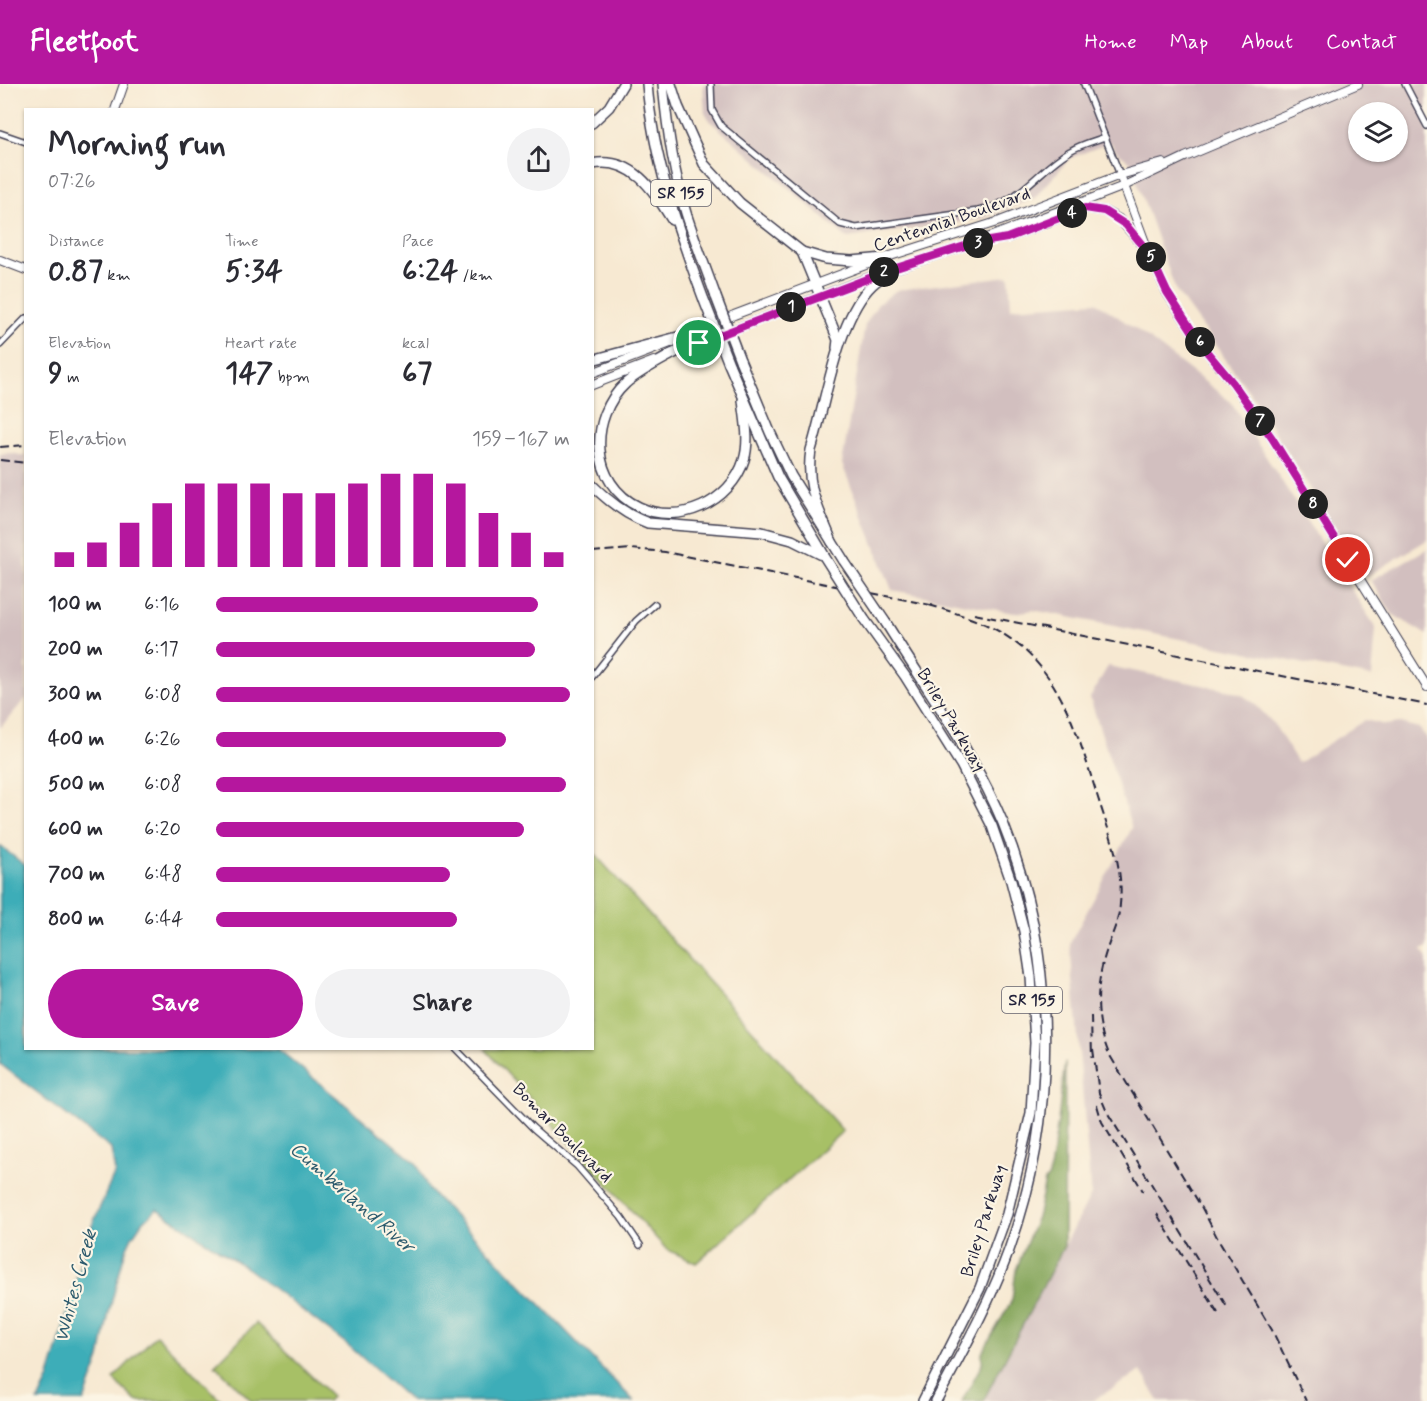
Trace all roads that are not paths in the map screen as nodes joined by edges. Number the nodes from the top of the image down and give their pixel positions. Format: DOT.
graph roads {
  1 [pos="124,84"];
  2 [pos="623,84"];
  3 [pos="646,84"];
  4 [pos="663,84"];
  5 [pos="671,84"];
  6 [pos="711,84"];
  7 [pos="1084,84"];
  8 [pos="1358,84"];
  9 [pos="1405,84"];
  10 [pos="116,108"];
  11 [pos="594,121"];
  12 [pos="1427,126"];
  13 [pos="0,132"];
  14 [pos="1105,138"];
  15 [pos="24,141"];
  16 [pos="1185,157"];
  17 [pos="594,164"];
  18 [pos="1120,175"];
  19 [pos="1124,186"];
  20 [pos="676,227"];
  21 [pos="971,244"];
  22 [pos="802,252"];
  23 [pos="1149,253"];
  24 [pos="884,258"];
  25 [pos="0,260"];
  26 [pos="24,269"];
  27 [pos="893,269"];
  28 [pos="816,284"];
  29 [pos="820,296"];
  30 [pos="24,320"];
  31 [pos="696,332"];
  32 [pos="0,345"];
  33 [pos="676,351"];
  34 [pos="837,354"];
  35 [pos="594,359"];
  36 [pos="594,372"];
  37 [pos="594,384"];
  38 [pos="743,400"];
  39 [pos="594,487"];
  40 [pos="832,542"];
  41 [pos="824,556"];
  42 [pos="655,604"];
  43 [pos="594,674"];
  44 [pos="1427,687"];
  45 [pos="457,1050"];
  46 [pos="640,1245"];
  47 [pos="923,1401"];
  48 [pos="936,1401"];
  1 -- 10 [label="main road"];
  2 -- 11 [label="highway"];
  3 -- 20 [label="highway, Briley Parkway / SR 155"];
  4 -- 40 [label="highway, Briley Parkway / SR 155, bridge"];
  5 -- 22 [label="highway"];
  6 -- 14 [label="street"];
  7 -- 14 [label="street"];
  8 -- 16 [label="main road"];
  9 -- 12 [label="street"];
  13 -- 15 [label="street"];
  14 -- 18 [label="street"];
  16 -- 18 [label="main road, Centennial Boulevard"];
  16 -- 19 [label="main road, Centennial Boulevard"];
  17 -- 20 [label="highway"];
  18 -- 19 [label="main road"];
  18 -- 24 [label="main road, Centennial Boulevard"];
  19 -- 21 [label="main road, Centennial Boulevard"];
  19 -- 23 [label="main road"];
  20 -- 38 [label="highway, Briley Parkway / SR 155, bridge"];
  21 -- 23 [label="main road"];
  21 -- 27 [label="main road, Centennial Boulevard"];
  22 -- 24 [label="highway"];
  22 -- 28 [label="highway"];
  23 -- 44 [label="main road"];
  24 -- 28 [label="main road, Centennial Boulevard"];
  25 -- 26 [label="main road"];
  27 -- 29 [label="main road, Centennial Boulevard"];
  27 -- 34 [label="highway"];
  28 -- 29 [label="highway"];
  28 -- 31 [label="main road, Centennial Boulevard"];
  29 -- 33 [label="main road, Centennial Boulevard"];
  29 -- 34 [label="highway"];
  30 -- 32 [label="street"];
  31 -- 35 [label="highway"];
  31 -- 36 [label="main road, Centennial Boulevard"];
  33 -- 37 [label="main road, Centennial Boulevard"];
  33 -- 38 [label="highway"];
  34 -- 40 [label="highway"];
  38 -- 41 [label="highway, Briley Parkway / SR 155"];
  39 -- 41 [label="highway"];
  40 -- 48 [label="highway, Briley Parkway / SR 155, bridge"];
  41 -- 47 [label="highway, Briley Parkway / SR 155, bridge"];
  42 -- 43 [label="street"];
  45 -- 46 [label="street, Bomar Boulevard"];
}
